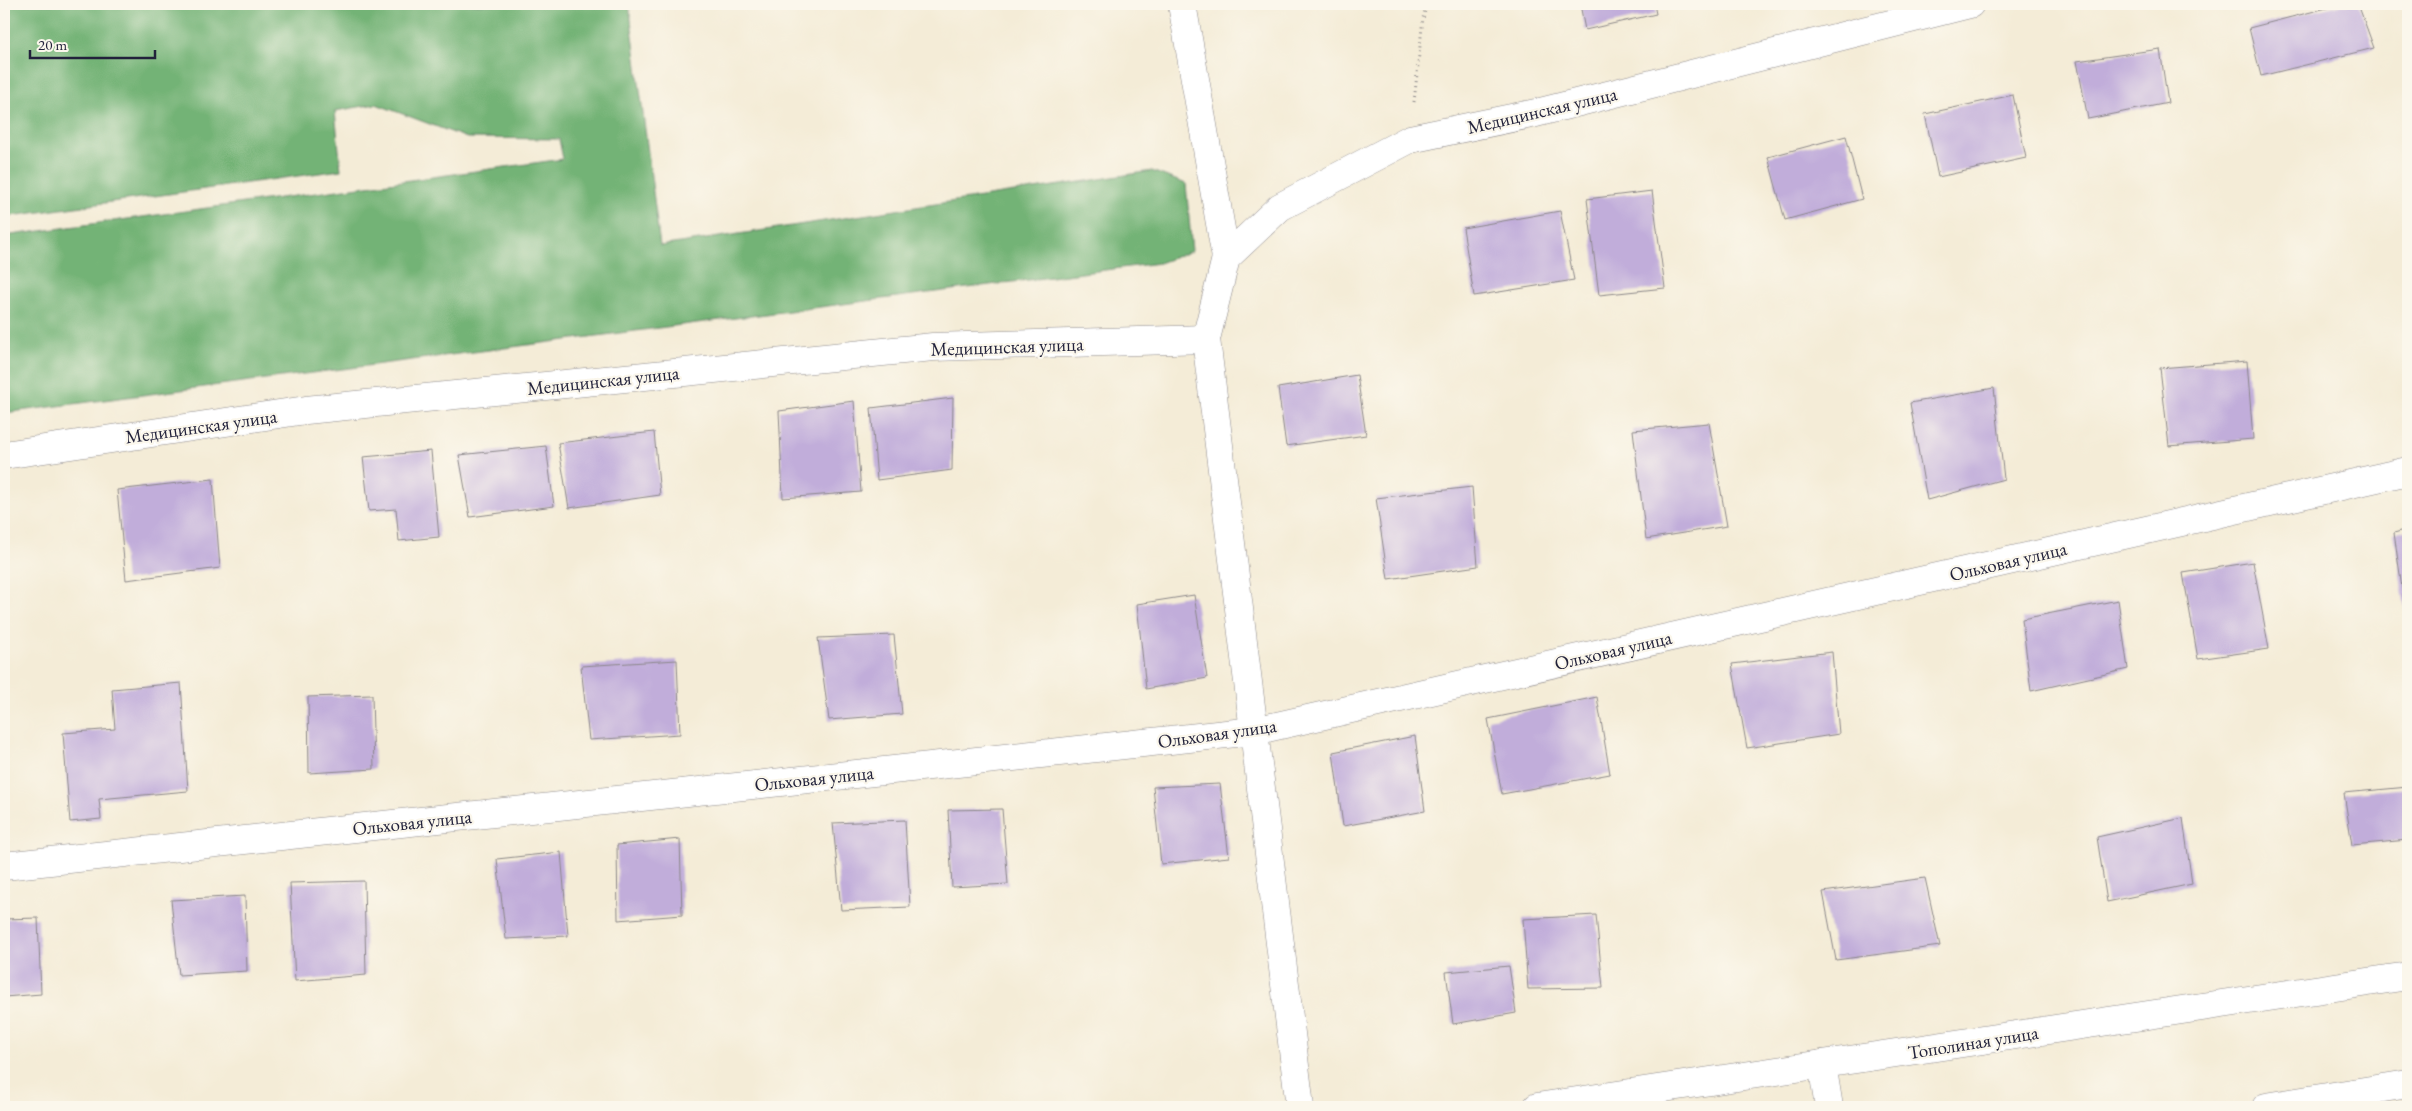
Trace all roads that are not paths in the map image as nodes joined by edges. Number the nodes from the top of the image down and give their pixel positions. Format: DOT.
graph roads {
  1 [pos="1182,4"];
  2 [pos="1970,4"];
  3 [pos="1226,258"];
  4 [pos="1206,340"];
  5 [pos="4,455"];
  6 [pos="2408,471"];
  7 [pos="1254,731"];
  8 [pos="4,866"];
  9 [pos="2408,976"];
  10 [pos="1822,1064"];
  11 [pos="2408,1084"];
  12 [pos="1300,1107"];
  13 [pos="1537,1107"];
  14 [pos="1829,1107"];
  15 [pos="2266,1107"];
  1 -- 3 [label="street"];
  2 -- 3 [label="street, Медицинская улица"];
  3 -- 4 [label="street"];
  4 -- 5 [label="street, Медицинская улица"];
  4 -- 7 [label="street"];
  6 -- 7 [label="street, Ольховая улица"];
  7 -- 8 [label="street, Ольховая улица"];
  7 -- 12 [label="street"];
  9 -- 10 [label="street, Тополиная улица"];
  10 -- 13 [label="street, Тополиная улица"];
  10 -- 14 [label="street"];
  11 -- 15 [label="street"];
}
